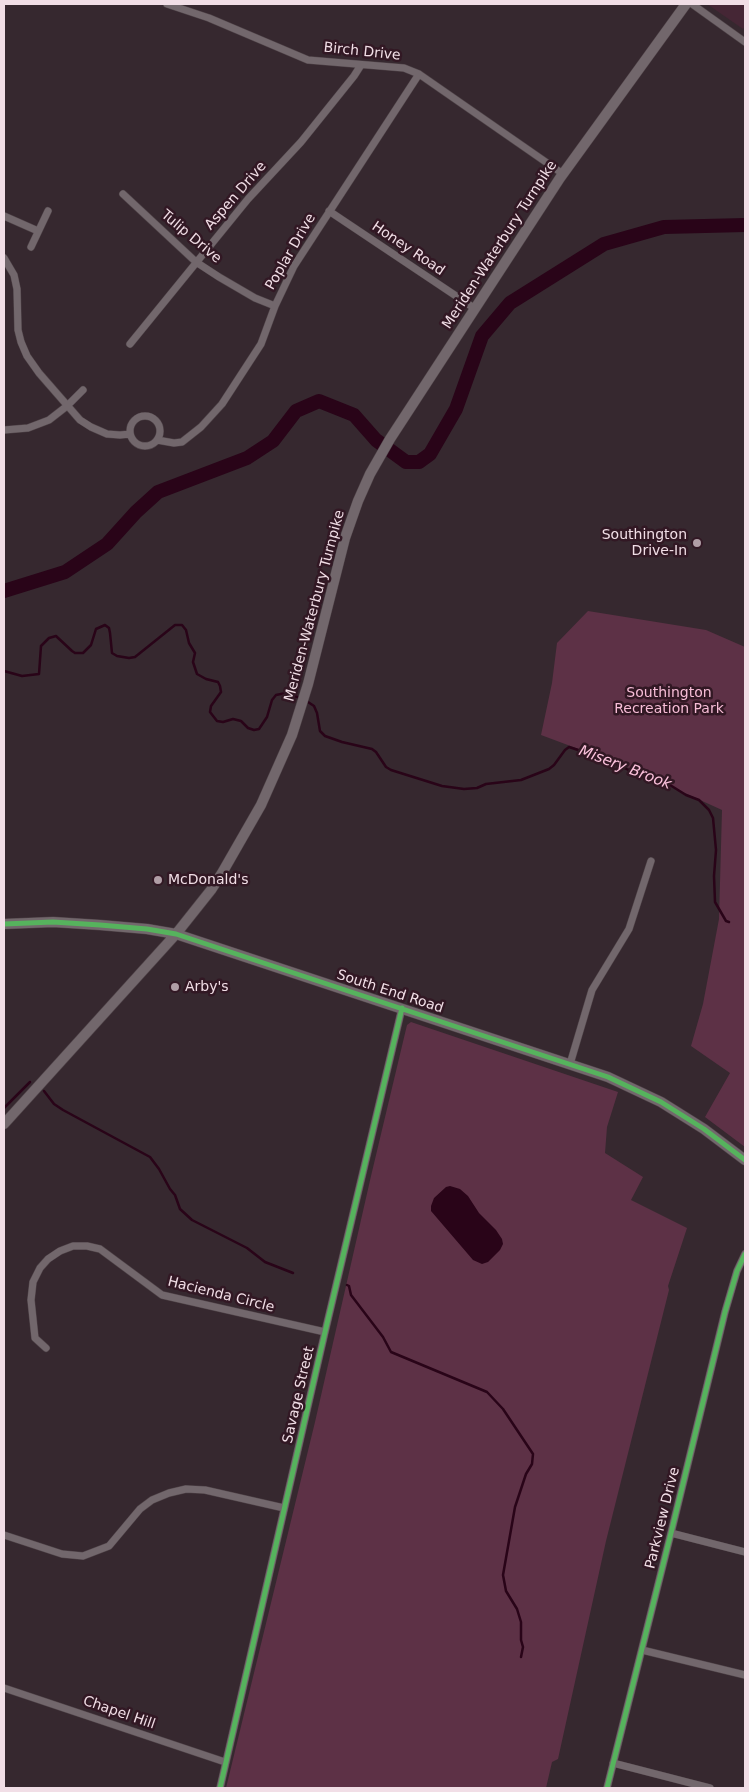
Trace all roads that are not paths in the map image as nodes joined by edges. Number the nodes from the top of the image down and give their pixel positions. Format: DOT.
graph roads {
  1 [pos="168,4"];
  2 [pos="686,4"];
  3 [pos="692,4"];
  4 [pos="745,42"];
  5 [pos="362,64"];
  6 [pos="418,74"];
  7 [pos="562,174"];
  8 [pos="122,194"];
  9 [pos="48,211"];
  10 [pos="329,211"];
  11 [pos="4,216"];
  12 [pos="38,232"];
  13 [pos="31,247"];
  14 [pos="4,258"];
  15 [pos="196,262"];
  16 [pos="275,306"];
  17 [pos="474,308"];
  18 [pos="130,344"];
  19 [pos="83,390"];
  20 [pos="67,406"];
  21 [pos="4,430"];
  22 [pos="130,434"];
  23 [pos="157,440"];
  24 [pos="651,861"];
  25 [pos="4,924"];
  26 [pos="176,934"];
  27 [pos="402,1008"];
  28 [pos="570,1064"];
  29 [pos="4,1124"];
  30 [pos="745,1160"];
  31 [pos="745,1254"];
  32 [pos="325,1332"];
  33 [pos="46,1348"];
  34 [pos="284,1508"];
  35 [pos="671,1533"];
  36 [pos="4,1535"];
  37 [pos="745,1552"];
  38 [pos="642,1650"];
  39 [pos="745,1675"];
  40 [pos="4,1688"];
  41 [pos="225,1762"];
  42 [pos="613,1763"];
  43 [pos="220,1788"];
  44 [pos="607,1788"];
  45 [pos="710,1788"];
  1 -- 5 [label="street, Birch Drive"];
  2 -- 7 [label="main road, Meriden-Waterbury Turnpike"];
  3 -- 4 [label="street"];
  5 -- 6 [label="street, Birch Drive"];
  5 -- 15 [label="street, Aspen Drive"];
  6 -- 7 [label="street, Birch Drive"];
  6 -- 10 [label="street, Poplar Drive"];
  7 -- 17 [label="main road, Meriden-Waterbury Turnpike"];
  8 -- 15 [label="street, Tulip Drive"];
  9 -- 12 [label="street"];
  10 -- 16 [label="street, Poplar Drive"];
  10 -- 17 [label="street, Honey Road"];
  11 -- 12 [label="street"];
  12 -- 13 [label="street"];
  14 -- 20 [label="street"];
  15 -- 16 [label="street, Tulip Drive"];
  15 -- 18 [label="street, Aspen Drive"];
  16 -- 23 [label="street, Poplar Drive"];
  17 -- 26 [label="main road, Meriden-Waterbury Turnpike"];
  19 -- 20 [label="street"];
  20 -- 21 [label="street"];
  20 -- 22 [label="street"];
  22 -- 23 [label="street"];
  22 -- 23 [label="street"];
  24 -- 28 [label="street"];
  25 -- 26 [label="main road, South End Road"];
  26 -- 27 [label="main road, South End Road"];
  26 -- 29 [label="main road, Meriden-Waterbury Turnpike"];
  27 -- 28 [label="main road, South End Road"];
  27 -- 32 [label="street, Savage Street"];
  28 -- 30 [label="main road, South End Road"];
  31 -- 35 [label="street, Parkview Drive"];
  32 -- 33 [label="street, Hacienda Circle"];
  32 -- 34 [label="street, Savage Street"];
  34 -- 36 [label="street"];
  34 -- 41 [label="street, Savage Street"];
  35 -- 37 [label="street"];
  35 -- 38 [label="street, Parkview Drive"];
  38 -- 39 [label="street"];
  38 -- 42 [label="street, Parkview Drive"];
  40 -- 41 [label="street, Chapel Hill"];
  41 -- 43 [label="street, Savage Street"];
  42 -- 44 [label="street, Parkview Drive"];
  42 -- 45 [label="street"];
}
